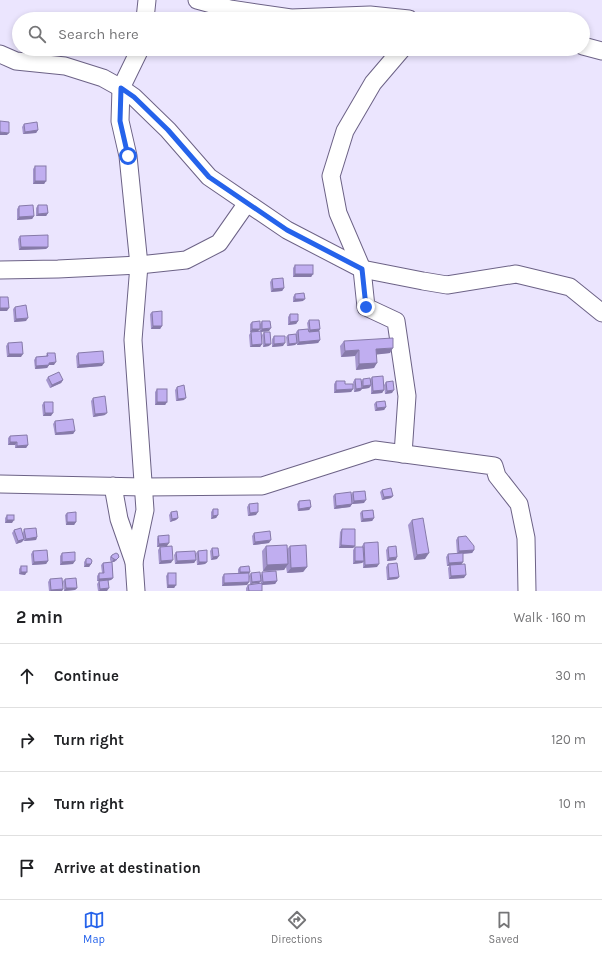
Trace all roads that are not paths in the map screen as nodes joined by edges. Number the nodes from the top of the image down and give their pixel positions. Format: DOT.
graph roads {
  1 [pos="147,0"];
  2 [pos="197,0"];
  3 [pos="146,12"];
  4 [pos="250,12"];
  5 [pos="590,48"];
  6 [pos="602,51"];
  7 [pos="0,54"];
  8 [pos="137,56"];
  9 [pos="396,56"];
  10 [pos="121,88"];
  11 [pos="248,203"];
  12 [pos="139,265"];
  13 [pos="362,269"];
  14 [pos="0,270"];
  15 [pos="602,313"];
  16 [pos="403,454"];
  17 [pos="0,484"];
  18 [pos="113,486"];
  19 [pos="144,487"];
  20 [pos="134,562"];
  21 [pos="136,591"];
  22 [pos="527,591"];
  1 -- 3 [label="street"];
  2 -- 4 [label="street"];
  5 -- 6 [label="street"];
  7 -- 10 [label="street"];
  8 -- 10 [label="street"];
  9 -- 13 [label="street"];
  10 -- 11 [label="street"];
  10 -- 12 [label="street"];
  11 -- 12 [label="street"];
  11 -- 13 [label="street"];
  12 -- 14 [label="street"];
  12 -- 19 [label="street"];
  13 -- 15 [label="street"];
  13 -- 16 [label="street"];
  16 -- 19 [label="street"];
  16 -- 22 [label="street"];
  17 -- 18 [label="street"];
  18 -- 19 [label="street"];
  18 -- 20 [label="street"];
  19 -- 20 [label="street"];
  20 -- 21 [label="street"];
}
